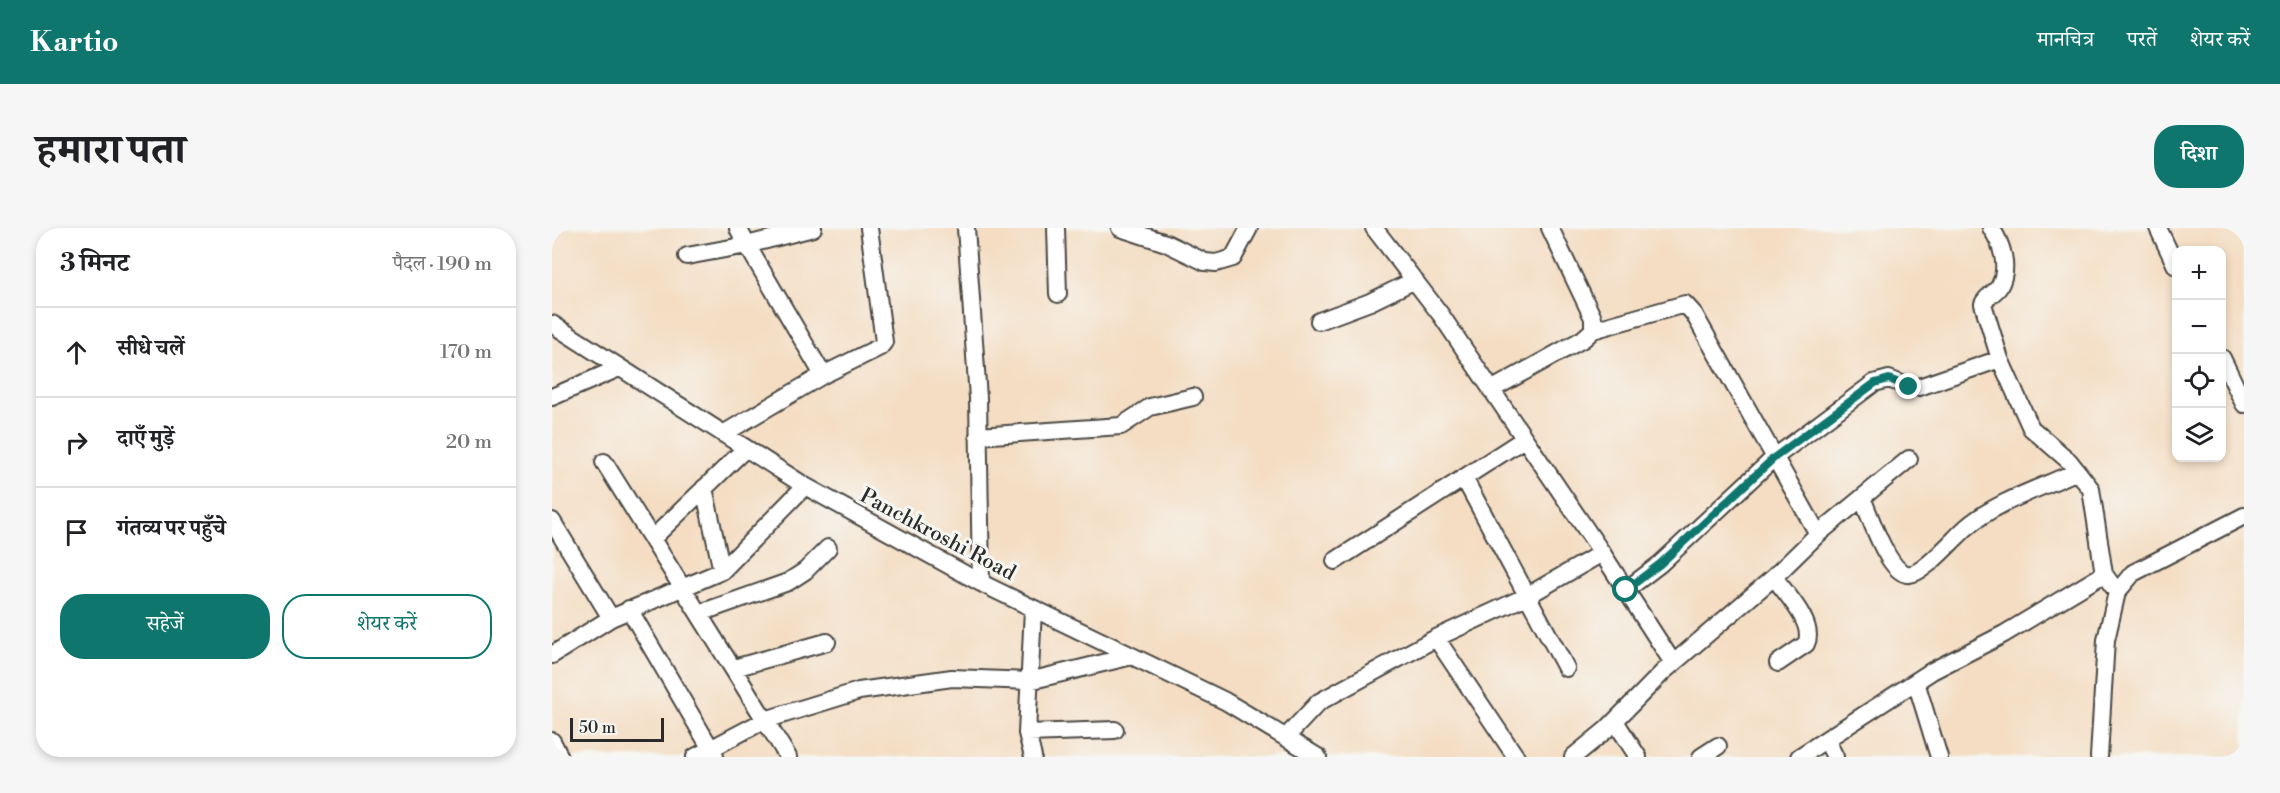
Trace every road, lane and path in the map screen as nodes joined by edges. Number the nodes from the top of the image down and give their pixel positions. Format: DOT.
graph roads {
  1 [pos="738,228"];
  2 [pos="813,228"];
  3 [pos="869,228"];
  4 [pos="966,228"];
  5 [pos="1056,228"];
  6 [pos="1120,228"];
  7 [pos="1249,228"];
  8 [pos="1374,228"];
  9 [pos="1550,228"];
  10 [pos="1991,228"];
  11 [pos="2163,231"];
  12 [pos="747,245"];
  13 [pos="2172,255"];
  14 [pos="687,256"];
  15 [pos="1415,280"];
  16 [pos="1058,294"];
  17 [pos="1319,321"];
  18 [pos="552,324"];
  19 [pos="1593,330"];
  20 [pos="2001,359"];
  21 [pos="2226,366"];
  22 [pos="619,368"];
  23 [pos="823,375"];
  24 [pos="1491,390"];
  25 [pos="1193,397"];
  26 [pos="552,398"];
  27 [pos="2244,404"];
  28 [pos="723,434"];
  29 [pos="978,436"];
  30 [pos="1524,439"];
  31 [pos="746,448"];
  32 [pos="1775,457"];
  33 [pos="1909,459"];
  34 [pos="604,462"];
  35 [pos="2078,471"];
  36 [pos="1464,478"];
  37 [pos="805,486"];
  38 [pos="704,488"];
  39 [pos="1862,498"];
  40 [pos="2244,516"];
  41 [pos="552,521"];
  42 [pos="1818,534"];
  43 [pos="653,538"];
  44 [pos="828,549"];
  45 [pos="1602,554"];
  46 [pos="1335,561"];
  47 [pos="722,571"];
  48 [pos="2104,574"];
  49 [pos="1774,577"];
  50 [pos="981,583"];
  51 [pos="684,587"];
  52 [pos="1626,590"];
  53 [pos="2117,592"];
  54 [pos="1527,596"];
  55 [pos="629,609"];
  56 [pos="1033,609"];
  57 [pos="700,613"];
  58 [pos="611,618"];
  59 [pos="1436,638"];
  60 [pos="827,642"];
  61 [pos="552,656"];
  62 [pos="1128,657"];
  63 [pos="1673,663"];
  64 [pos="1778,663"];
  65 [pos="734,668"];
  66 [pos="1566,668"];
  67 [pos="1029,681"];
  68 [pos="1916,682"];
  69 [pos="765,720"];
  70 [pos="1615,721"];
  71 [pos="1115,730"];
  72 [pos="1027,733"];
  73 [pos="1287,736"];
  74 [pos="552,741"];
  75 [pos="1827,741"];
  76 [pos="1718,746"];
  77 [pos="713,753"];
  78 [pos="560,757"];
  79 [pos="695,757"];
  80 [pos="788,757"];
  81 [pos="1033,757"];
  82 [pos="1318,757"];
  83 [pos="1516,757"];
  84 [pos="1573,757"];
  85 [pos="1638,757"];
  86 [pos="1701,757"];
  87 [pos="1799,757"];
  88 [pos="1835,757"];
  89 [pos="1940,757"];
  90 [pos="2099,757"];
  1 -- 12 [label="street"];
  2 -- 12 [label="street"];
  3 -- 23 [label="street"];
  4 -- 29 [label="street"];
  5 -- 16 [label="street"];
  6 -- 7 [label="street"];
  8 -- 15 [label="street"];
  9 -- 19 [label="street"];
  10 -- 20 [label="street"];
  11 -- 13 [label="street"];
  12 -- 14 [label="street"];
  12 -- 23 [label="street"];
  15 -- 17 [label="street"];
  15 -- 24 [label="street"];
  18 -- 22 [label="street, Panchkroshi Road"];
  19 -- 24 [label="street"];
  19 -- 32 [label="street"];
  20 -- 32 [label="street"];
  20 -- 35 [label="street"];
  21 -- 27 [label="street"];
  22 -- 26 [label="street"];
  22 -- 28 [label="street, Panchkroshi Road"];
  23 -- 28 [label="street"];
  24 -- 30 [label="street"];
  25 -- 29 [label="street"];
  28 -- 31 [label="street, Panchkroshi Road"];
  29 -- 50 [label="street"];
  30 -- 36 [label="street"];
  30 -- 45 [label="street"];
  31 -- 37 [label="street, Panchkroshi Road"];
  31 -- 38 [label="street"];
  32 -- 42 [label="street"];
  32 -- 52 [label="street"];
  33 -- 39 [label="street"];
  34 -- 43 [label="street"];
  35 -- 39 [label="street"];
  35 -- 48 [label="street"];
  36 -- 46 [label="street"];
  36 -- 54 [label="street"];
  37 -- 47 [label="street"];
  37 -- 50 [label="street, Panchkroshi Road"];
  38 -- 43 [label="street"];
  38 -- 47 [label="street"];
  39 -- 42 [label="street"];
  40 -- 53 [label="street"];
  41 -- 58 [label="street"];
  42 -- 49 [label="street"];
  43 -- 51 [label="street"];
  44 -- 57 [label="street"];
  45 -- 52 [label="street"];
  45 -- 54 [label="street"];
  47 -- 51 [label="street"];
  48 -- 53 [label="street"];
  48 -- 68 [label="street"];
  49 -- 63 [label="street"];
  49 -- 64 [label="street"];
  50 -- 56 [label="street, Panchkroshi Road"];
  51 -- 55 [label="street"];
  51 -- 57 [label="street"];
  52 -- 63 [label="street"];
  53 -- 90 [label="street"];
  54 -- 59 [label="street"];
  54 -- 66 [label="street"];
  55 -- 58 [label="street"];
  55 -- 77 [label="street"];
  56 -- 62 [label="street, Panchkroshi Road"];
  56 -- 67 [label="street"];
  57 -- 65 [label="street"];
  58 -- 61 [label="street"];
  59 -- 73 [label="street"];
  59 -- 83 [label="street"];
  60 -- 65 [label="street"];
  62 -- 67 [label="street"];
  62 -- 73 [label="street, Panchkroshi Road"];
  63 -- 70 [label="street"];
  65 -- 69 [label="street"];
  67 -- 69 [label="street"];
  67 -- 72 [label="street"];
  68 -- 75 [label="street"];
  68 -- 89 [label="street"];
  69 -- 77 [label="street"];
  69 -- 80 [label="street"];
  70 -- 84 [label="street"];
  70 -- 85 [label="street"];
  71 -- 72 [label="street"];
  72 -- 81 [label="street"];
  73 -- 82 [label="street, Panchkroshi Road"];
  74 -- 78 [label="street"];
  75 -- 87 [label="street"];
  75 -- 88 [label="street"];
  76 -- 86 [label="street"];
  77 -- 79 [label="street"];
}
